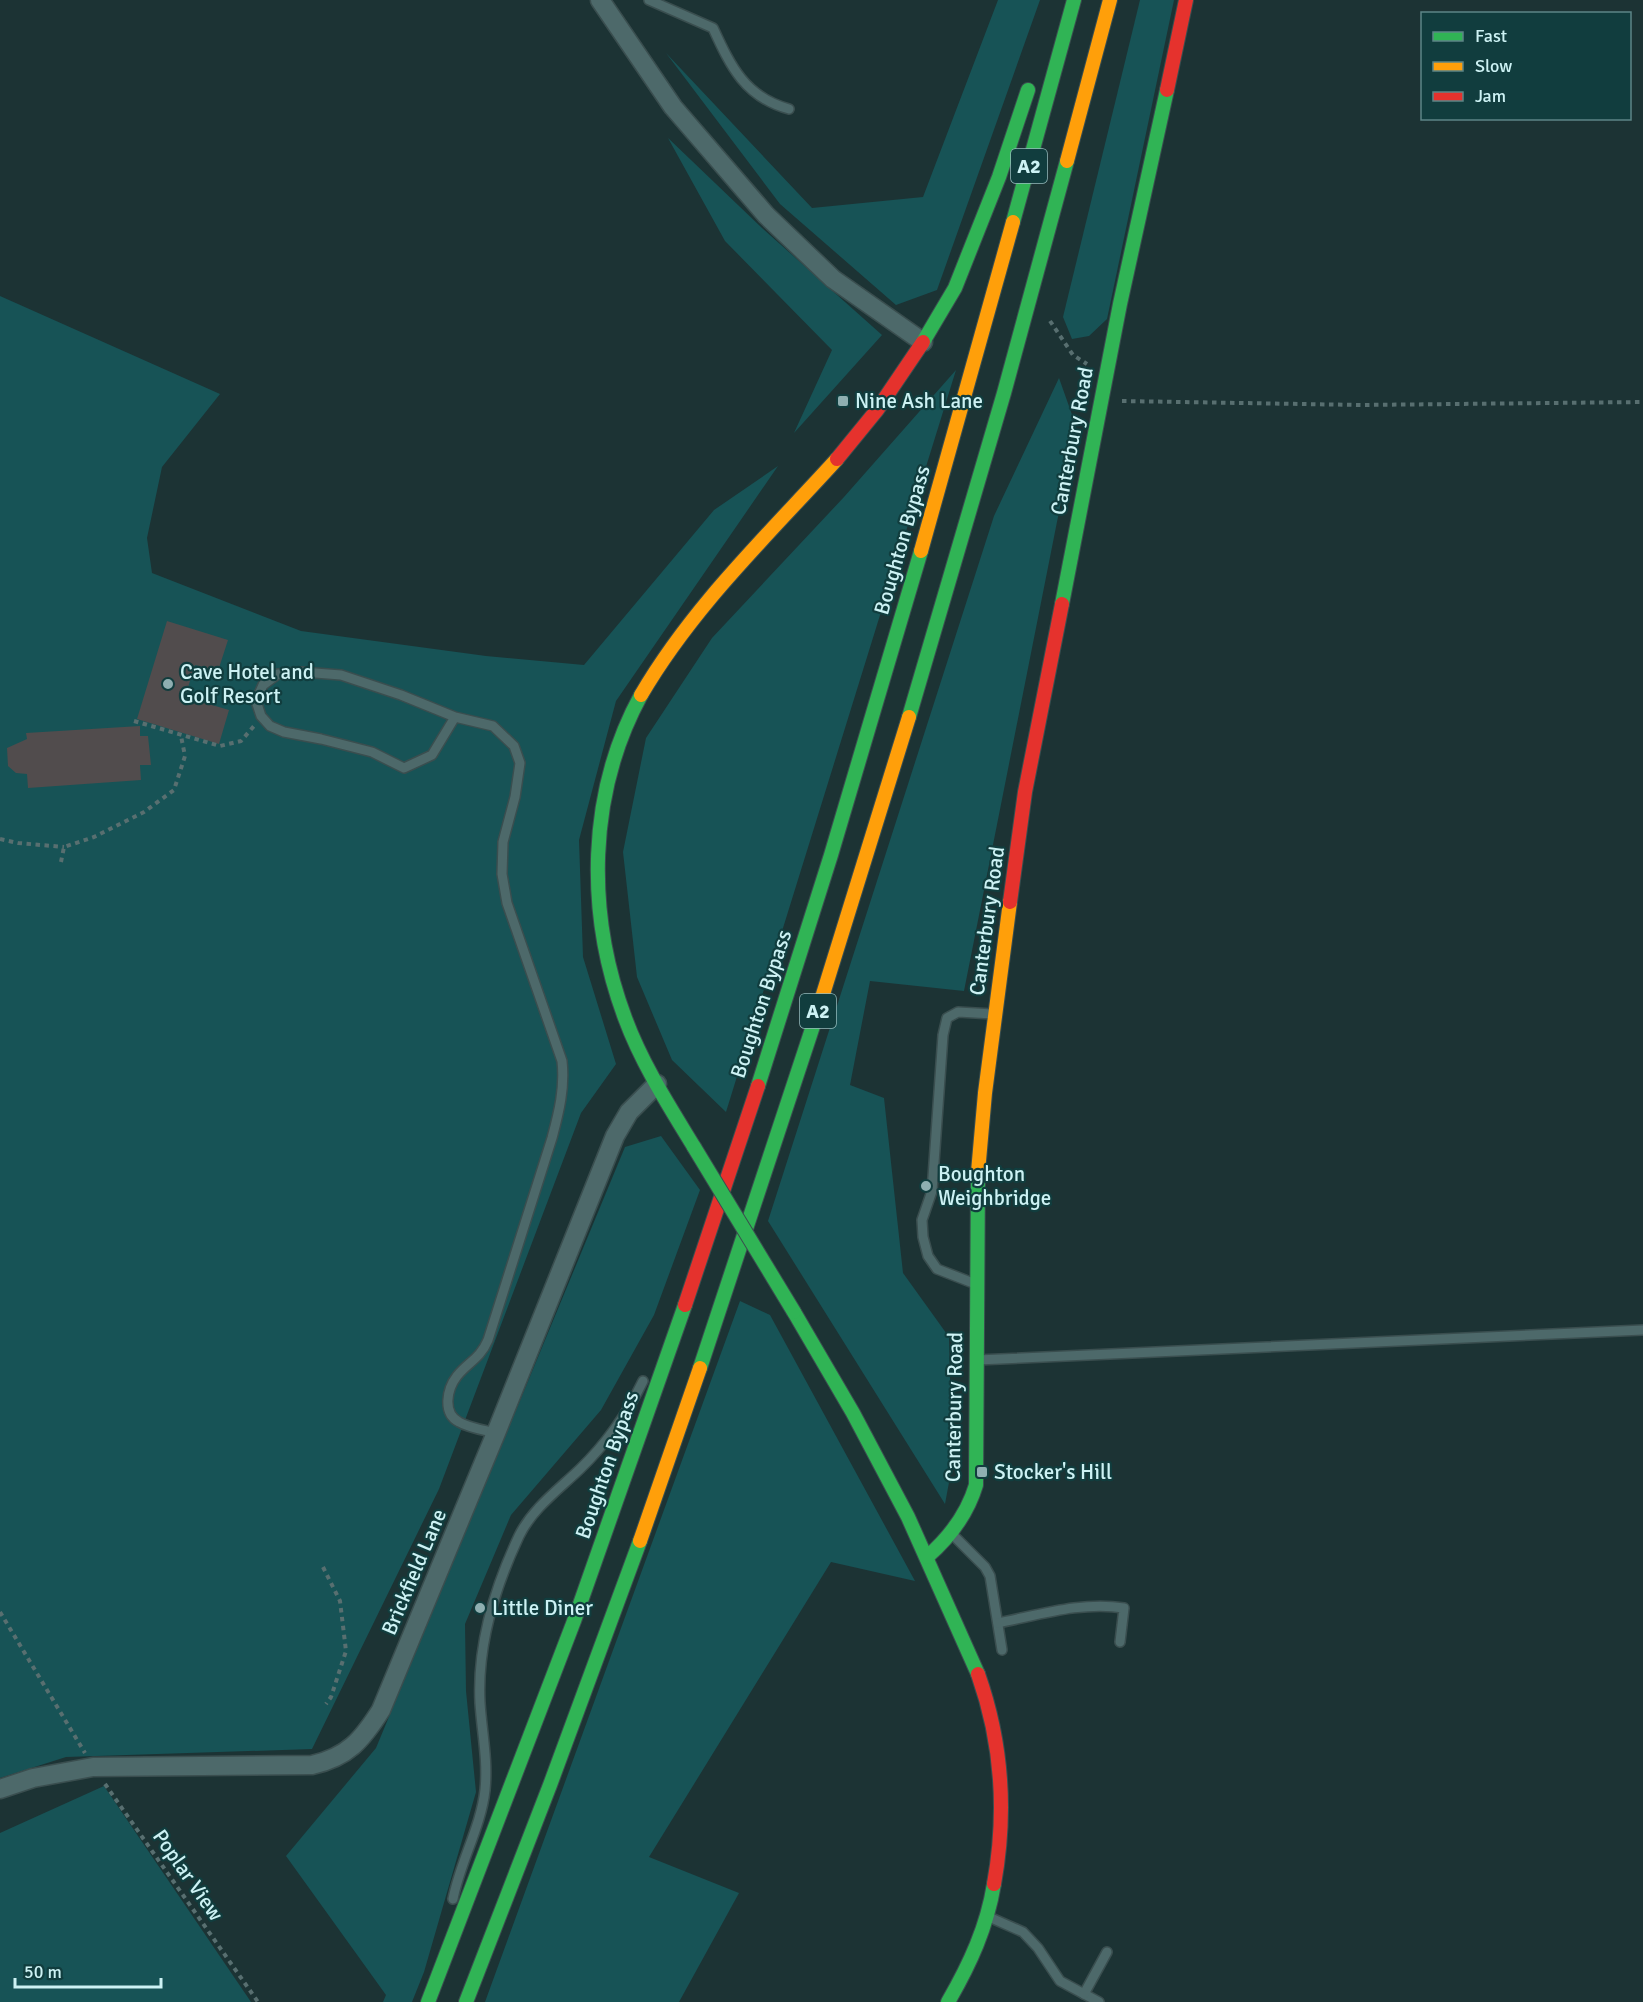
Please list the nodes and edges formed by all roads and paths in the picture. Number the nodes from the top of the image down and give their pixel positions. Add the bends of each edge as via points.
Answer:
1 (600, 0) edge
2 (649, 0) edge
3 (1074, 0) edge
4 (1110, 0) edge
5 (1186, 0) edge
6 (1032, 80) dead end
7 (789, 109) dead end
8 (1046, 316) dead end
9 (923, 342) junction
10 (1106, 374) junction
11 (1643, 402) edge
12 (261, 716) junction
13 (455, 717) junction
14 (134, 721) dead end
15 (181, 736) junction
16 (0, 839) edge
17 (64, 848) junction
18 (61, 862) dead end
19 (995, 1015) junction
20 (657, 1084) junction
21 (698, 1266) junction
22 (976, 1284) junction
23 (1643, 1330) edge
24 (662, 1341) dead end
25 (975, 1360) junction
26 (647, 1374) dead end
27 (496, 1433) junction
28 (952, 1534) junction
29 (927, 1557) junction
30 (323, 1567) dead end
31 (0, 1612) edge
32 (998, 1623) junction
33 (1120, 1642) dead end
34 (1002, 1650) dead end
35 (326, 1704) dead end
36 (93, 1767) junction
37 (0, 1789) edge
38 (450, 1913) dead end
39 (987, 1916) junction
40 (448, 1924) dead end
41 (1107, 1952) dead end
42 (437, 1981) junction
43 (1084, 1994) junction
44 (258, 2002) edge
45 (428, 2002) edge
46 (466, 2002) edge
47 (948, 2002) edge
48 (1099, 2002) edge

1 - 9 street via 673,107 765,215 832,279
2 - 7 lane via 713,28 745,85 771,104
3 - 21 main road, Boughton Bypass / A2 via 981,343 844,809
4 - 46 main road, A2 via 988,446 781,1127 642,1534
5 - 10 main road, Canterbury Road
6 - 9 main road via 955,288
8 - 10 path via 1073,355
9 - 20 main road via 848,447 674,642 629,715 600,816 598,880 606,956 625,1018
10 - 11 path via 1121,401 1361,405
10 - 19 main road, Canterbury Road via 1025,792
12 - 13 lane via 270,726 284,732 372,752 404,768 432,755
12 - 13 lane via 256,701 263,685 278,674 302,672 340,675
12 - 15 path via 242,741 220,746
13 - 27 lane via 493,726 514,746 520,763 503,842 502,874 507,903 563,1069 557,1119 488,1341 481,1354 456,1377 448,1394 453,1418
14 - 15 path
15 - 17 path via 185,756 174,790 144,812
16 - 17 path
17 - 18 path
19 - 22 main road, Canterbury Road via 977,1187
19 - 22 lane via 958,1012 947,1018 932,1191 922,1220 928,1256 937,1269
20 - 27 street, Brickfield Lane via 629,1112 615,1136
20 - 29 main road, bridge via 863,1431
21 - 24 lane
21 - 42 main road, Boughton Bypass / A2 via 569,1634
22 - 25 main road, Canterbury Road
23 - 25 lane
25 - 28 main road, Canterbury Road via 976,1485 969,1507
26 - 38 lane via 609,1437 535,1512 519,1535 496,1597 481,1659 485,1792
27 - 36 street, Brickfield Lane via 381,1710 355,1745 329,1761 312,1765
28 - 29 main road, Canterbury Road
28 - 32 lane via 987,1571
29 - 39 main road via 979,1679 995,1734 1002,1820
30 - 35 path via 340,1601 346,1651
31 - 36 path, Poplar View
32 - 33 lane via 1106,1605 1124,1608
32 - 34 lane
36 - 37 street, Brickfield Lane via 33,1778
36 - 44 path, Poplar View
39 - 43 lane via 1023,1932 1060,1981
39 - 47 main road via 973,1956
40 - 42 lane
41 - 43 lane
42 - 45 main road, Boughton Bypass / A2
43 - 48 lane

